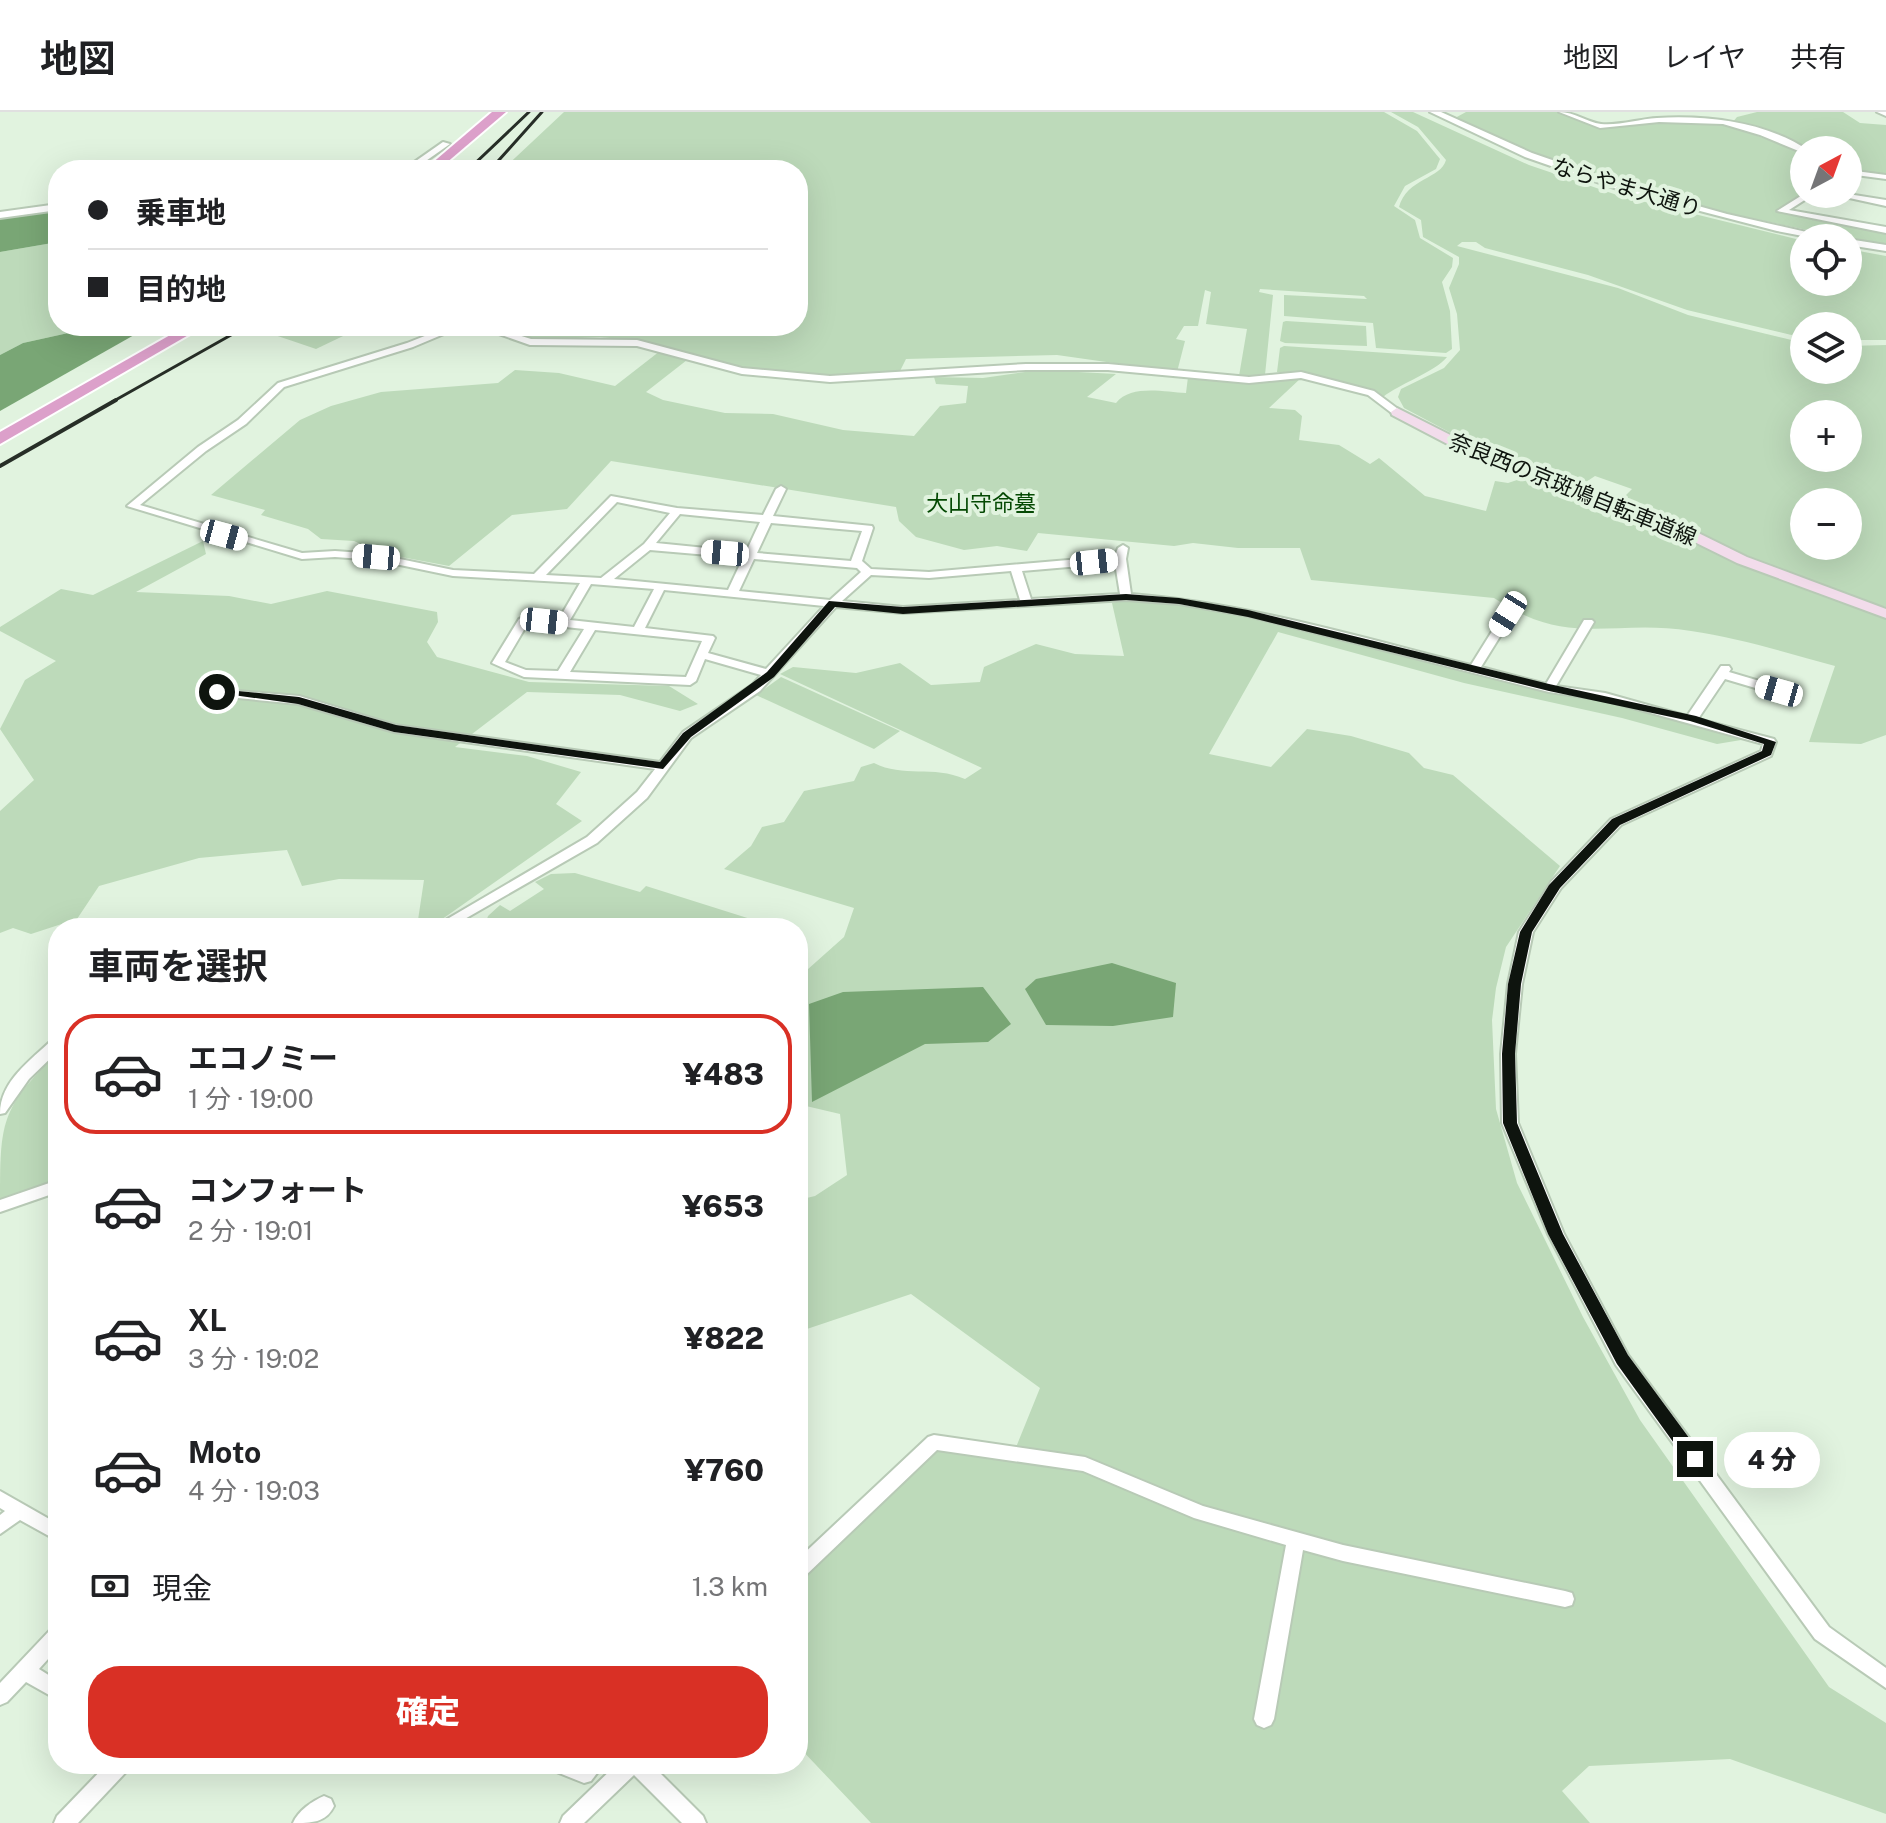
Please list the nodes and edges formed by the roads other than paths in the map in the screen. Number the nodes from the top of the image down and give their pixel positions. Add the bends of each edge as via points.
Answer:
1 (500, 112) edge
2 (516, 112) edge
3 (1422, 112) edge
4 (1434, 112) edge
5 (1563, 112) edge
6 (446, 144) dead end
7 (1790, 144) edge
8 (437, 160) edge
9 (442, 160) edge
10 (444, 160) edge
11 (1862, 173) edge
12 (1886, 177) edge
13 (1862, 199) edge
14 (1886, 203) edge
15 (1790, 206) edge
16 (48, 208) edge
17 (0, 215) edge
18 (1790, 230) edge
19 (1886, 230) edge
20 (1790, 234) edge
21 (1862, 246) edge
22 (1886, 250) edge
23 (159, 336) edge
24 (180, 336) edge
25 (433, 336) edge
26 (512, 336) edge
27 (1397, 412) joint
28 (0, 426) edge
29 (0, 439) edge
30 (781, 489) dead end
31 (677, 511) junction
32 (768, 519) junction
33 (648, 546) junction
34 (751, 555) junction
35 (863, 569) junction
36 (1016, 570) junction
37 (537, 577) junction
38 (587, 580) junction
39 (604, 581) junction
40 (661, 586) junction
41 (732, 593) junction
42 (1126, 597) junction
43 (833, 603) junction
44 (1027, 604) junction
45 (1508, 614) dead end
46 (1886, 614) edge
47 (1588, 622) dead end
48 (563, 623) junction
49 (591, 626) junction
50 (638, 631) junction
51 (703, 655) junction
52 (1474, 669) junction
53 (770, 674) junction
54 (562, 675) junction
55 (1549, 688) junction
56 (1779, 691) dead end
57 (217, 692) dead end
58 (1692, 718) junction
59 (663, 766) junction
60 (456, 918) edge
61 (48, 1053) edge
62 (2, 1100) edge
63 (48, 1189) edge
64 (0, 1206) edge
65 (0, 1499) edge
66 (17, 1512) junction
67 (0, 1526) edge
68 (48, 1528) edge
69 (1296, 1540) junction
70 (808, 1562) edge
71 (1565, 1599) dead end
72 (48, 1645) edge
73 (24, 1670) junction
74 (1886, 1679) edge
75 (48, 1685) edge
76 (0, 1696) edge
77 (1264, 1719) dead end
78 (111, 1774) edge
79 (621, 1774) edge
80 (647, 1774) edge
81 (324, 1806) dead end
82 (64, 1823) edge
83 (303, 1823) edge
84 (570, 1823) edge
85 (696, 1823) edge

1 - 9 highway
2 - 10 highway
3 - 20 street, ならやま大通り via 1591,183
4 - 18 street, ならやま大通り via 1590,178
5 - 7 street via 1600,126 1659,120 1723,122
6 - 8 street
11 - 12 street
13 - 14 street
15 - 19 street via 1781,211
16 - 17 street
21 - 22 street
23 - 28 highway
24 - 29 highway
25 - 37 street via 281,385 242,422 132,506 302,556 376,557 453,573
26 - 27 street via 530,342 637,343 742,371 830,379 1026,367 1108,367 1249,380 1301,375 1371,393
27 - 46 main road, 奈良西の京斑鳩自転車道線 via 1483,457 1665,522 1742,560
30 - 32 street
31 - 32 street
31 - 33 street
31 - 37 street via 615,498
32 - 34 street
32 - 35 street via 868,528 856,562
33 - 34 street
33 - 39 street
34 - 35 street
34 - 41 street
35 - 36 street via 929,575
35 - 43 street
36 - 42 street via 1122,554
36 - 44 street
37 - 38 street
38 - 39 street
38 - 48 street
39 - 40 street
40 - 41 street
40 - 50 street
41 - 43 street
42 - 44 street
42 - 52 street via 1248,613
43 - 44 street via 903,610
43 - 53 street
45 - 52 street
47 - 55 street
48 - 49 street
48 - 54 street via 525,619 498,663 524,673
49 - 50 street
49 - 54 street
50 - 51 street via 709,638
51 - 53 street
51 - 54 street via 690,681
52 - 55 street
53 - 59 street via 687,735
55 - 58 street
56 - 58 street via 1724,672
57 - 59 street via 299,700 394,728
58 - 74 street via 1770,742 1767,753 1616,822 1556,885 1526,932 1515,984 1508,1054 1510,1123 1556,1234 1622,1360 1822,1633
59 - 60 street via 642,795 592,840
61 - 62 street
63 - 64 street
65 - 66 street
66 - 67 street
66 - 68 street
69 - 70 street via 1200,1513 1085,1464 934,1442
69 - 71 street
69 - 77 street
72 - 73 street
73 - 75 street
73 - 76 street
78 - 82 street
79 - 84 street
80 - 85 street
81 - 83 street

